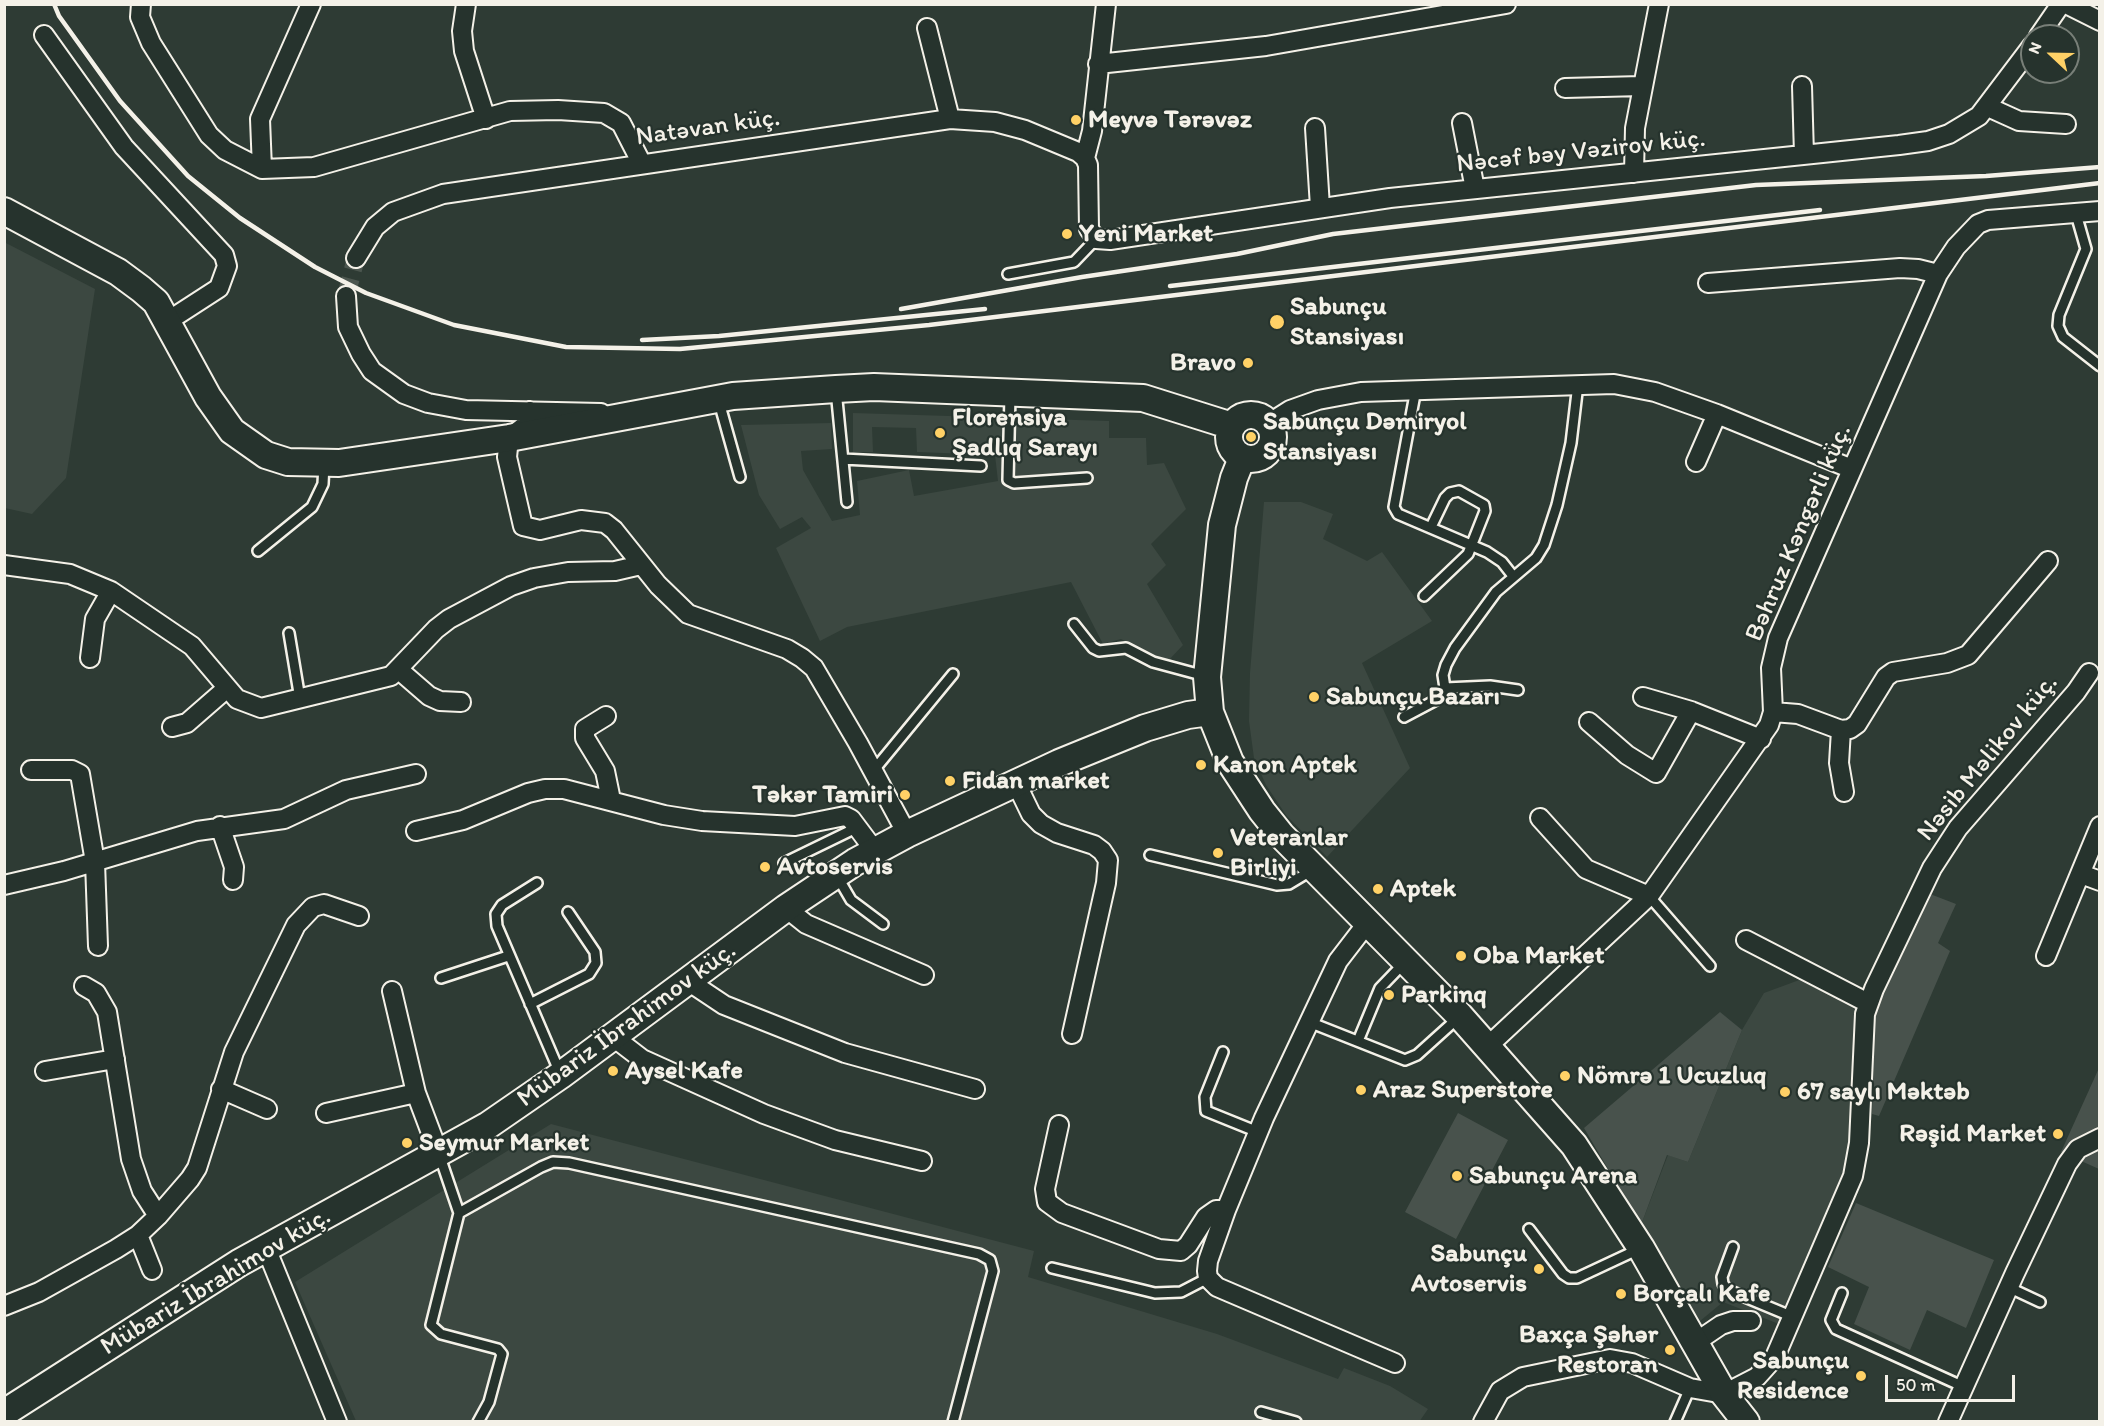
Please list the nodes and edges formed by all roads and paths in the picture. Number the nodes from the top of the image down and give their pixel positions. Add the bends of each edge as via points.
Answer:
1 (141, 4) edge
2 (311, 4) edge
3 (466, 4) edge
4 (1107, 4) edge
5 (1506, 4) edge
6 (1659, 4) edge
7 (2061, 4) edge
8 (2066, 4) edge
9 (2100, 21) edge
10 (2047, 24) edge
11 (927, 28) dead end
12 (44, 35) dead end
13 (1098, 63) junction
14 (2020, 63) edge
15 (1641, 86) junction
16 (1802, 86) dead end
17 (1565, 88) dead end
18 (1988, 107) junction
19 (486, 119) junction
20 (950, 119) junction
21 (1462, 123) dead end
22 (2066, 124) dead end
23 (1316, 128) dead end
24 (1804, 155) junction
25 (1086, 158) junction
26 (642, 164) junction
27 (262, 169) junction
28 (1634, 172) junction
29 (1475, 189) junction
30 (1320, 207) junction
31 (4, 211) edge
32 (2100, 211) edge
33 (2076, 214) junction
34 (1096, 239) junction
35 (356, 258) tunnel mouth
36 (1008, 274) dead end
37 (1938, 274) junction
38 (1708, 284) dead end
39 (346, 296) tunnel mouth
40 (168, 321) junction
41 (2100, 366) edge
42 (1578, 384) junction
43 (836, 389) junction
44 (1416, 389) junction
45 (1010, 392) junction
46 (718, 398) junction
47 (530, 411) junction
48 (636, 414) junction
49 (1717, 414) junction
50 (1268, 424) junction
51 (1232, 426) junction
52 (509, 438) junction
53 (1242, 458) junction
54 (843, 459) junction
55 (1696, 462) dead end
56 (324, 464) junction
57 (981, 466) dead end
58 (1852, 470) junction
59 (740, 477) dead end
60 (1087, 478) dead end
61 (847, 502) dead end
62 (1431, 527) junction
63 (1473, 545) junction
64 (258, 551) dead end
65 (2048, 561) dead end
66 (4, 565) edge
67 (641, 565) junction
68 (1513, 576) junction
69 (111, 591) junction
70 (1424, 596) dead end
71 (1074, 624) dead end
72 (290, 633) dead end
73 (90, 658) dead end
74 (399, 670) junction
75 (2089, 673) dead end
76 (953, 674) dead end
77 (1207, 677) junction
78 (225, 688) junction
79 (1445, 688) junction
80 (1518, 690) dead end
81 (1643, 697) dead end
82 (300, 699) junction
83 (462, 702) dead end
84 (1691, 711) junction
85 (1210, 712) junction
86 (1773, 712) junction
87 (606, 716) dead end
88 (1404, 717) dead end
89 (1588, 722) dead end
90 (172, 727) dead end
91 (1841, 730) junction
92 (1761, 739) junction
93 (32, 770) dead end
94 (874, 770) junction
95 (416, 774) dead end
96 (1016, 783) junction
97 (1844, 792) dead end
98 (611, 800) junction
99 (1540, 818) dead end
100 (220, 826) junction
101 (2100, 826) edge
102 (858, 827) junction
103 (416, 831) dead end
104 (907, 834) junction
105 (874, 851) junction
106 (1150, 855) dead end
107 (94, 862) junction
108 (784, 863) dead end
109 (1314, 869) junction
110 (836, 874) junction
111 (2081, 874) junction
112 (233, 880) dead end
113 (2100, 881) edge
114 (537, 883) dead end
115 (4, 885) edge
116 (1649, 896) junction
117 (786, 908) junction
118 (568, 912) dead end
119 (359, 916) dead end
120 (1368, 922) junction
121 (883, 924) dead end
122 (1746, 940) dead end
123 (98, 946) dead end
124 (508, 956) junction
125 (2046, 956) dead end
126 (1406, 961) junction
127 (1710, 966) dead end
128 (924, 975) dead end
129 (441, 978) dead end
130 (688, 981) junction
131 (84, 986) dead end
132 (392, 991) dead end
133 (1868, 1003) junction
134 (530, 1004) junction
135 (1460, 1016) junction
136 (1310, 1022) junction
137 (1072, 1034) dead end
138 (612, 1036) junction
139 (1358, 1041) junction
140 (1487, 1047) junction
141 (1223, 1052) dead end
142 (114, 1059) junction
143 (45, 1071) dead end
144 (561, 1075) junction
145 (221, 1089) junction
146 (975, 1089) dead end
147 (416, 1093) junction
148 (267, 1109) dead end
149 (326, 1113) dead end
150 (1059, 1125) dead end
151 (1258, 1132) junction
152 (2100, 1138) edge
153 (439, 1154) junction
154 (922, 1161) dead end
155 (1226, 1210) junction
156 (459, 1213) junction
157 (158, 1216) junction
158 (1529, 1229) dead end
159 (138, 1235) junction
160 (1733, 1247) dead end
161 (266, 1248) junction
162 (1641, 1248) junction
163 (1052, 1268) dead end
164 (152, 1270) dead end
165 (1208, 1278) junction
166 (2008, 1287) junction
167 (1842, 1293) dead end
168 (2040, 1302) dead end
169 (4, 1305) edge
170 (1793, 1317) junction
171 (1751, 1321) dead end
172 (1696, 1342) junction
173 (1395, 1363) dead end
174 (1964, 1387) junction
175 (1690, 1389) junction
176 (1724, 1394) junction
177 (1261, 1412) dead end
178 (4, 1413) edge
179 (337, 1422) edge
180 (478, 1422) edge
181 (953, 1422) edge
182 (1296, 1422) edge
183 (1483, 1422) edge
184 (1675, 1422) edge
185 (1746, 1422) edge
186 (1948, 1422) edge

1 - 27 street via 140,17 151,43 209,135 225,150
2 - 27 street via 261,119
3 - 19 street via 464,51
4 - 13 street
5 - 13 street via 1266,46
6 - 15 street
7 - 10 street
8 - 9 street
11 - 20 street
12 - 40 street via 124,147 224,255 227,266 219,288
13 - 25 street
14 - 18 street, Nəcəf bəy Vəzirov küç.
15 - 17 street
15 - 28 street
16 - 24 street
18 - 22 street via 2019,121
18 - 24 street, Nəcəf bəy Vəzirov küç. via 1967,125 1928,141
19 - 26 street via 510,111 604,113 621,123
19 - 27 street via 314,167
20 - 25 street, Natəvan küç. via 995,122 1025,130 1065,145
20 - 26 street, Natəvan küç.
21 - 29 street
23 - 30 street
24 - 28 street, Nəcəf bəy Vəzirov küç.
25 - 34 street via 1089,229
26 - 35 street, Natəvan küç. via 443,194 413,203 393,212 375,227
28 - 29 street, Nəcəf bəy Vəzirov küç.
29 - 30 street, Nəcəf bəy Vəzirov küç.
30 - 34 street, Nəcəf bəy Vəzirov küç.
31 - 40 street via 130,280 156,302
32 - 33 street, Bəhruz Kəngərli küç.
33 - 37 street, Bəhruz Kəngərli küç. via 1978,224 1961,240
33 - 41 lane via 2086,249 2058,326 2062,338
34 - 36 lane via 1074,262
37 - 38 street via 1900,268
37 - 58 street, Bəhruz Kəngərli küç.
39 - 47 street via 345,311 352,339 372,371 387,384 428,403 466,410
40 - 56 street via 208,397 232,431 266,455 288,462
42 - 44 street
42 - 49 street via 1637,387
42 - 68 lane via 1571,443 1554,515 1536,558
43 - 45 street
43 - 46 street
43 - 54 lane
44 - 50 street via 1340,394 1290,410
44 - 62 lane via 1394,507 1398,514
45 - 51 street via 1143,398
45 - 60 lane via 1008,480 1014,483
46 - 48 street
46 - 59 lane
47 - 48 street
47 - 52 street via 526,426
48 - 52 street
49 - 55 street
49 - 58 street
50 - 51 street via 1259,417 1247,416
50 - 53 street via 1272,441 1267,452 1256,459
51 - 53 street via 1230,443
52 - 56 street
52 - 67 street via 508,471 523,526 540,530 581,520 605,523
53 - 77 street via 1222,525
54 - 57 lane
54 - 61 lane
56 - 64 lane via 323,484 312,507
58 - 86 street, Bəhruz Kəngərli küç. via 1778,638 1771,668
62 - 63 lane
62 - 63 lane via 1445,498 1459,490 1484,505
63 - 68 lane via 1502,562
63 - 70 lane via 1458,567
65 - 91 street via 1968,655 1947,663 1893,672 1857,724
66 - 69 street via 70,574
67 - 74 street via 615,571 568,572 511,586 443,624
67 - 94 street via 688,614 787,649 814,668
68 - 79 lane via 1496,592 1455,648 1443,675
69 - 73 street via 95,619
69 - 78 street via 192,646
71 - 77 lane via 1100,651 1126,648 1153,662
72 - 82 lane
74 - 82 street via 374,682
74 - 83 street via 429,696
75 - 133 street, Nəsib Məlikov küç. via 1958,828 1932,868
76 - 94 lane
77 - 85 street
78 - 82 street via 237,699 261,708
78 - 90 street via 187,723
79 - 80 lane via 1490,686
79 - 88 lane via 1438,699
81 - 84 street
84 - 89 street via 1656,773
84 - 92 street
85 - 96 street, Mübariz İbrahimov küç. via 1145,728
85 - 109 street via 1230,762 1246,788 1282,836
86 - 91 street via 1798,714
86 - 92 street, Bəhruz Kəngərli küç.
87 - 98 street via 585,729 585,738 605,771
91 - 97 street via 1839,763
92 - 116 street, Bəhruz Kəngərli küç.
93 - 107 street via 72,770 80,774
94 - 104 street
95 - 100 street via 354,787 284,819
96 - 104 street, Mübariz İbrahimov küç.
96 - 137 street via 1030,814 1041,824 1094,845 1107,860 1106,883
98 - 102 street via 702,821 795,826 845,816
98 - 103 street via 564,789 545,789 462,820
99 - 116 street via 1586,869
100 - 107 street
100 - 112 street via 234,867
101 - 111 street
102 - 105 street
102 - 108 lane
104 - 105 street, Mübariz İbrahimov küç.
105 - 110 street, Mübariz İbrahimov küç.
106 - 109 lane via 1277,885 1289,884
107 - 115 street
107 - 123 street
109 - 120 street
110 - 117 street, Mübariz İbrahimov küç.
110 - 121 lane via 851,900
111 - 113 street
111 - 125 street
114 - 124 lane via 502,905 496,914
116 - 127 lane
116 - 140 street, Bəhruz Kəngərli küç.
117 - 128 street via 806,924
117 - 130 street, Mübariz İbrahimov küç.
118 - 134 lane via 595,952 596,963 589,974
119 - 145 street via 324,904 303,916 234,1052
120 - 126 street
120 - 136 street via 1338,961
122 - 133 street
124 - 129 lane
124 - 134 lane
126 - 135 street
126 - 139 lane via 1380,988
130 - 138 street, Mübariz İbrahimov küç.
130 - 146 street via 724,1005 845,1053
131 - 142 street via 96,993 107,1011
132 - 147 street
133 - 170 street, Nəsib Məlikov küç. via 1859,1143 1853,1176
134 - 144 lane
135 - 139 lane via 1411,1059
135 - 140 street
136 - 139 lane
136 - 151 street
138 - 144 street, Mübariz İbrahimov küç.
138 - 154 street via 642,1059 764,1114 835,1140
140 - 162 street via 1574,1145
141 - 151 lane via 1205,1097 1206,1111
142 - 143 street
142 - 157 street via 136,1176
144 - 153 street, Mübariz İbrahimov küç.
145 - 148 street
145 - 157 street via 197,1168
147 - 149 street
147 - 153 street
150 - 155 street via 1045,1189 1047,1202 1062,1213 1159,1249 1181,1251 1206,1217 1216,1210
151 - 155 street
152 - 166 street via 2078,1149 2067,1164
153 - 156 lane
153 - 161 street, Mübariz İbrahimov küç.
155 - 165 street via 1208,1261
156 - 180 lane via 431,1326 441,1334 498,1349 502,1354 489,1402
156 - 181 lane via 541,1167 553,1162 569,1163 979,1254 990,1260 993,1271
157 - 159 street
158 - 162 lane via 1569,1278 1577,1278
159 - 164 street
159 - 169 street via 39,1292
160 - 170 lane via 1722,1277 1728,1290
161 - 178 street, Mübariz İbrahimov küç.
161 - 179 street
162 - 172 street
163 - 165 lane via 1155,1293 1181,1292
165 - 173 street via 1217,1287
166 - 168 lane
166 - 174 street
167 - 174 lane via 1831,1320 1836,1329
170 - 176 street, Nəsib Məlikov küç. via 1782,1344 1763,1370 1746,1384
171 - 172 street via 1721,1325
172 - 176 street
174 - 186 street
175 - 176 street
175 - 183 street via 1632,1363 1610,1359 1511,1382 1491,1404
175 - 184 lane
176 - 185 street
177 - 182 lane

